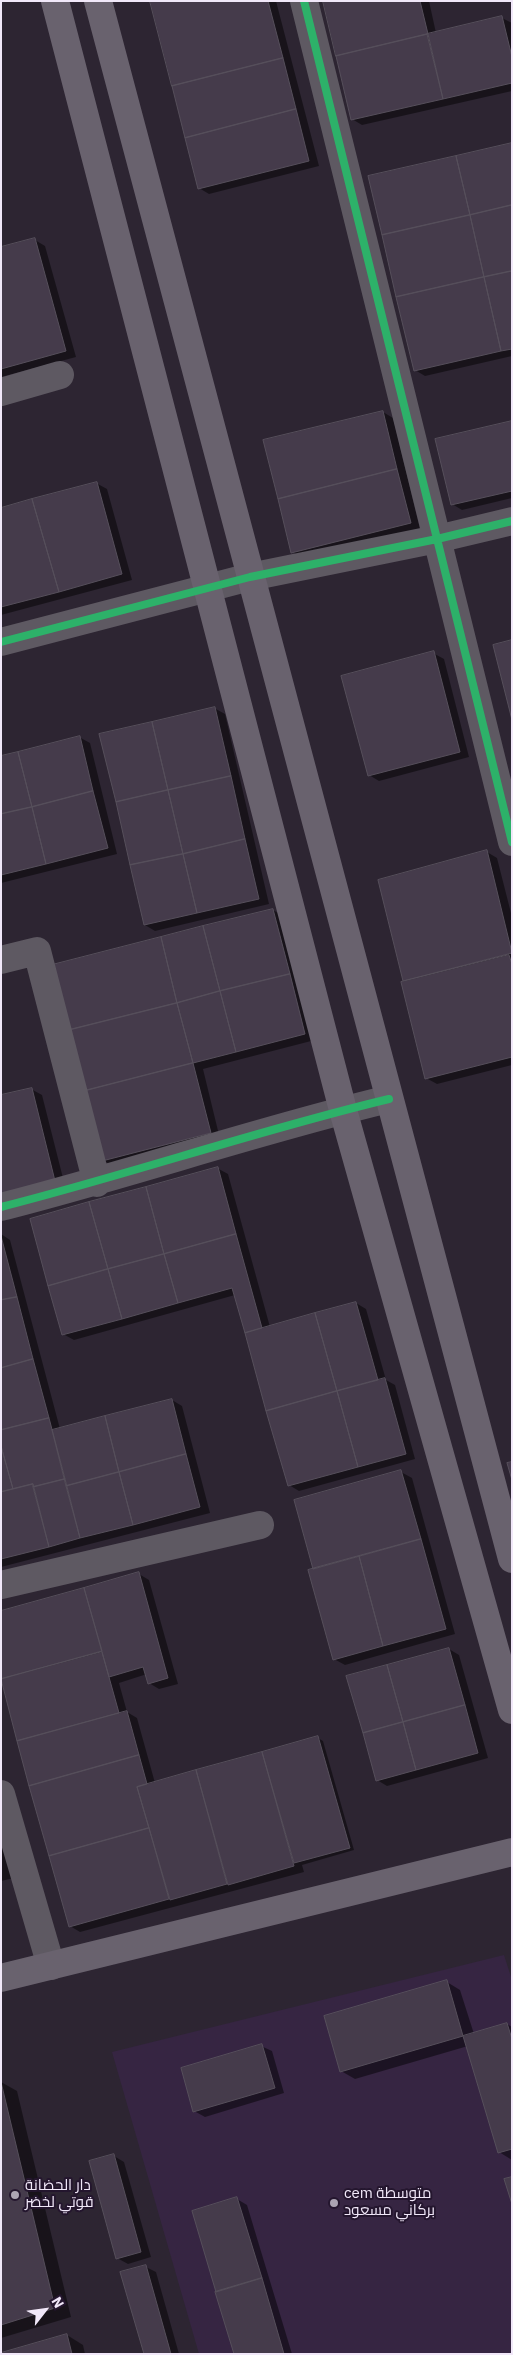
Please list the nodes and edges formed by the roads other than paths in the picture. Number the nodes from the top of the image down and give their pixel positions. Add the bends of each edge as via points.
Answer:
1 (55, 1) edge
2 (98, 1) edge
3 (304, 1) edge
4 (60, 375) dead end
5 (1, 392) edge
6 (512, 520) edge
7 (437, 539) junction
8 (250, 577) junction
9 (207, 588) junction
10 (1, 642) edge
11 (503, 769) edge
12 (512, 842) edge
13 (1, 960) edge
14 (389, 1099) junction
15 (343, 1110) junction
16 (97, 1183) junction
17 (1, 1208) edge
18 (260, 1525) dead end
19 (512, 1559) edge
20 (1, 1585) edge
21 (512, 1710) edge
22 (1, 1794) edge
23 (512, 1852) edge
24 (51, 1966) junction
25 (1, 1978) edge

1 - 9 main road
2 - 8 main road
3 - 7 street
4 - 5 street
6 - 7 street
7 - 8 street
7 - 11 street
8 - 9 street
8 - 14 main road
9 - 10 street
9 - 15 main road
11 - 12 street
13 - 16 street via 38,951
14 - 15 street
14 - 19 main road
15 - 16 street
15 - 21 main road
16 - 17 street
18 - 20 street
22 - 24 street
23 - 24 main road
24 - 25 main road

